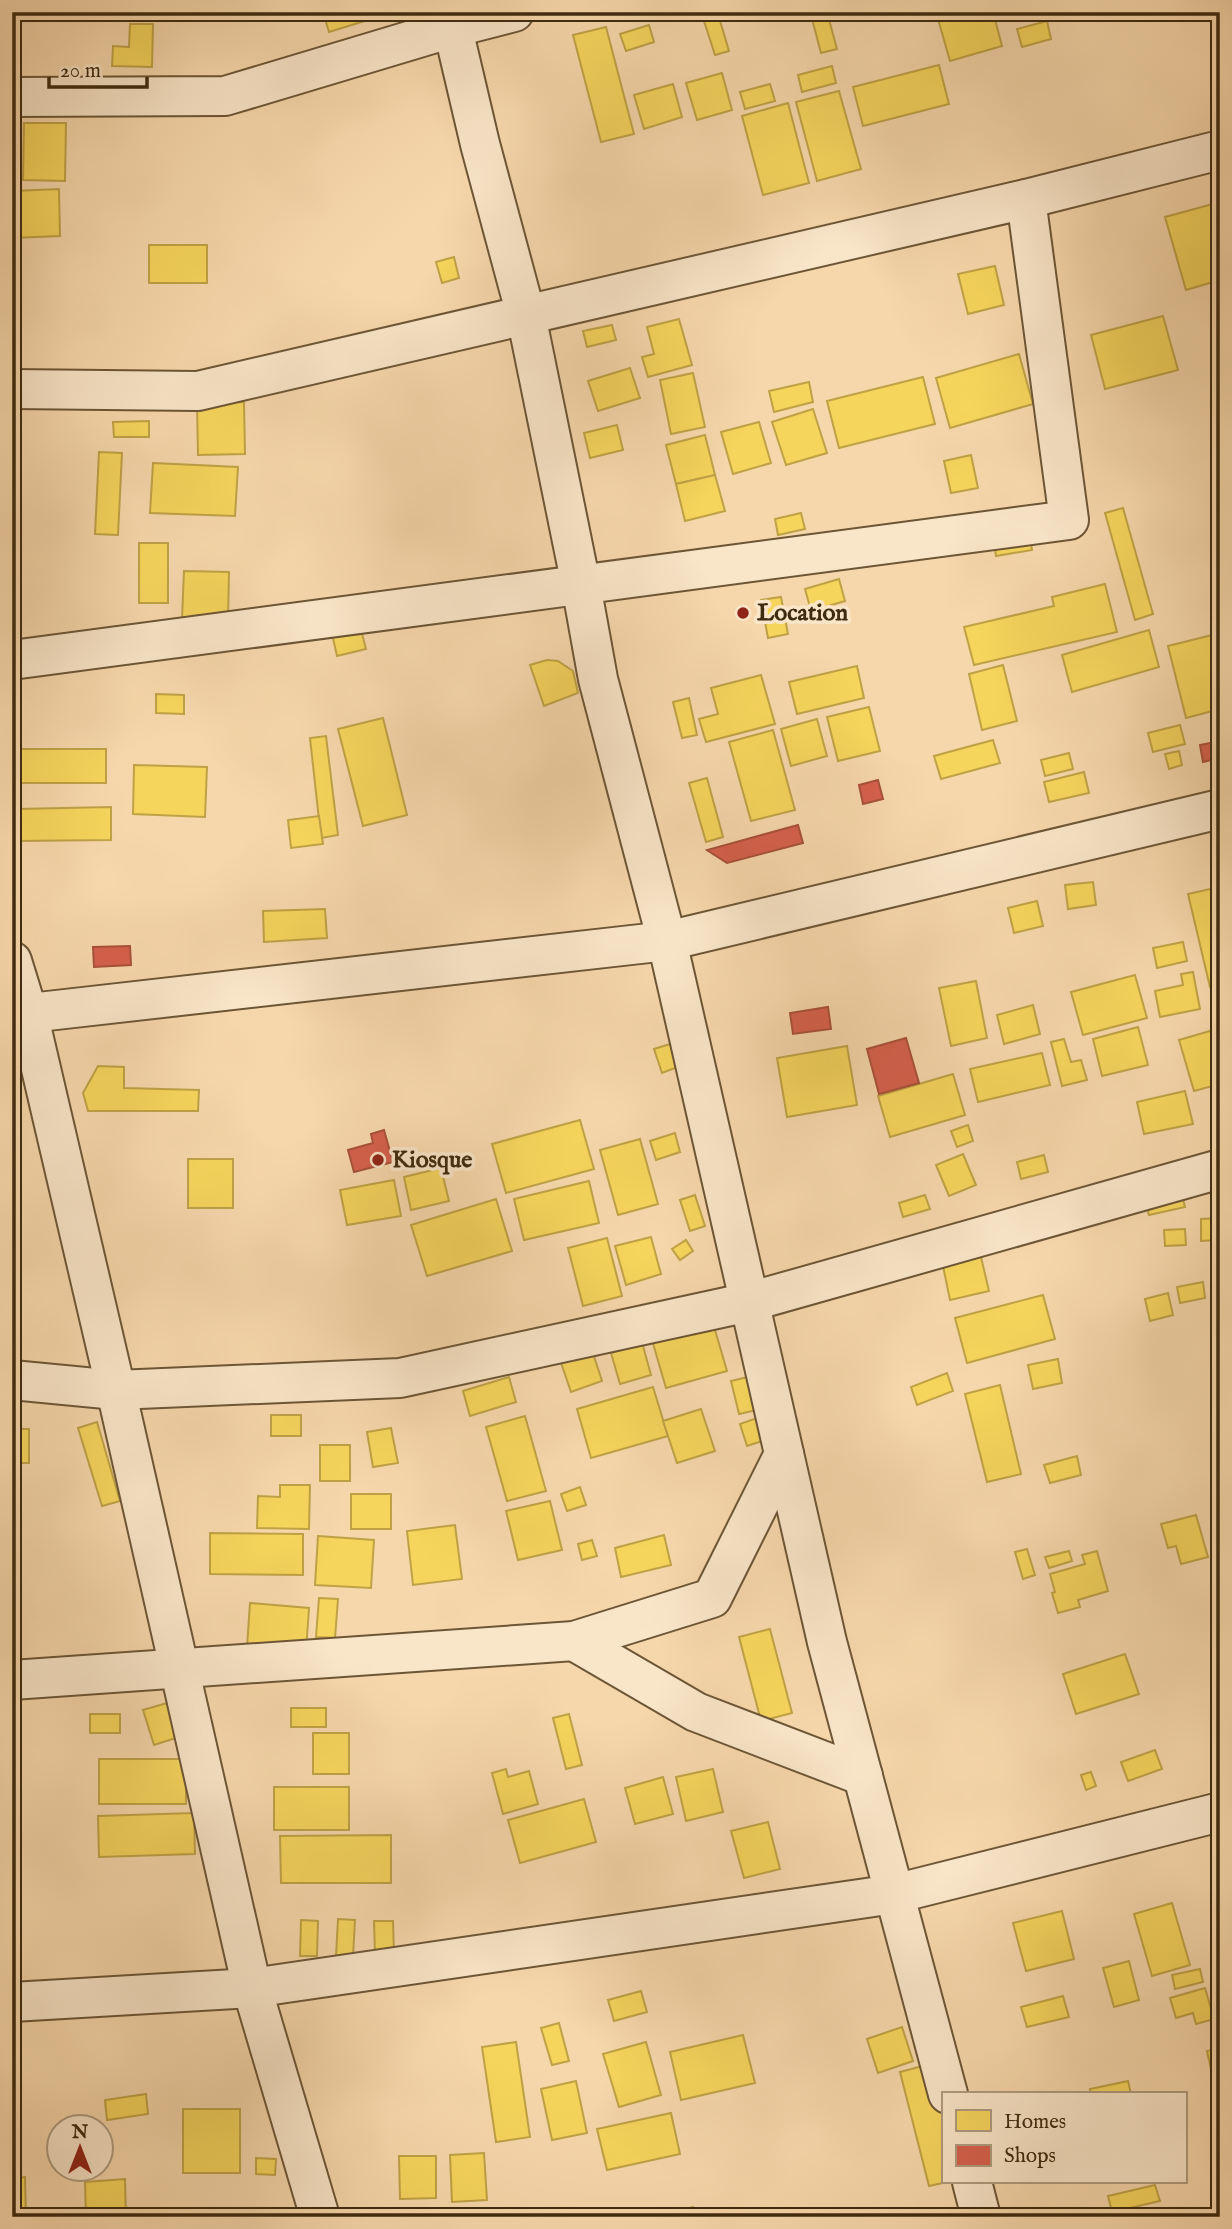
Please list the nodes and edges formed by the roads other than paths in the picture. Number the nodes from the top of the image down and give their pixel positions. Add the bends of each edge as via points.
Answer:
1 (514, 12) edge
2 (451, 20) edge
3 (12, 97) edge
4 (1220, 150) edge
5 (1026, 199) junction
6 (526, 315) junction
7 (12, 388) edge
8 (581, 585) junction
9 (12, 660) edge
10 (1220, 809) edge
11 (667, 941) junction
12 (12, 961) edge
13 (20, 1014) edge
14 (1220, 1169) edge
15 (749, 1302) junction
16 (12, 1380) edge
17 (116, 1390) junction
18 (784, 1454) junction
19 (574, 1641) junction
20 (179, 1670) junction
21 (12, 1679) edge
22 (863, 1776) junction
23 (1220, 1811) edge
24 (894, 1894) junction
25 (252, 1988) junction
26 (12, 2002) edge
27 (947, 2092) edge
28 (320, 2217) edge

1 - 2 street
2 - 3 street via 225,96
2 - 6 street
4 - 5 street
5 - 6 street
5 - 8 street via 1069,520
6 - 7 street via 198,391
6 - 8 street
8 - 9 street
8 - 11 street via 598,680
10 - 11 street
11 - 13 street
11 - 15 street
12 - 13 street
13 - 17 street
14 - 15 street
15 - 17 street via 400,1378
15 - 18 street
16 - 17 street
17 - 20 street
18 - 19 street via 712,1598
18 - 22 street
19 - 20 street
19 - 22 street via 696,1712
20 - 21 street
20 - 25 street
22 - 24 street
23 - 24 street
24 - 25 street
24 - 27 street
25 - 26 street
25 - 28 street

